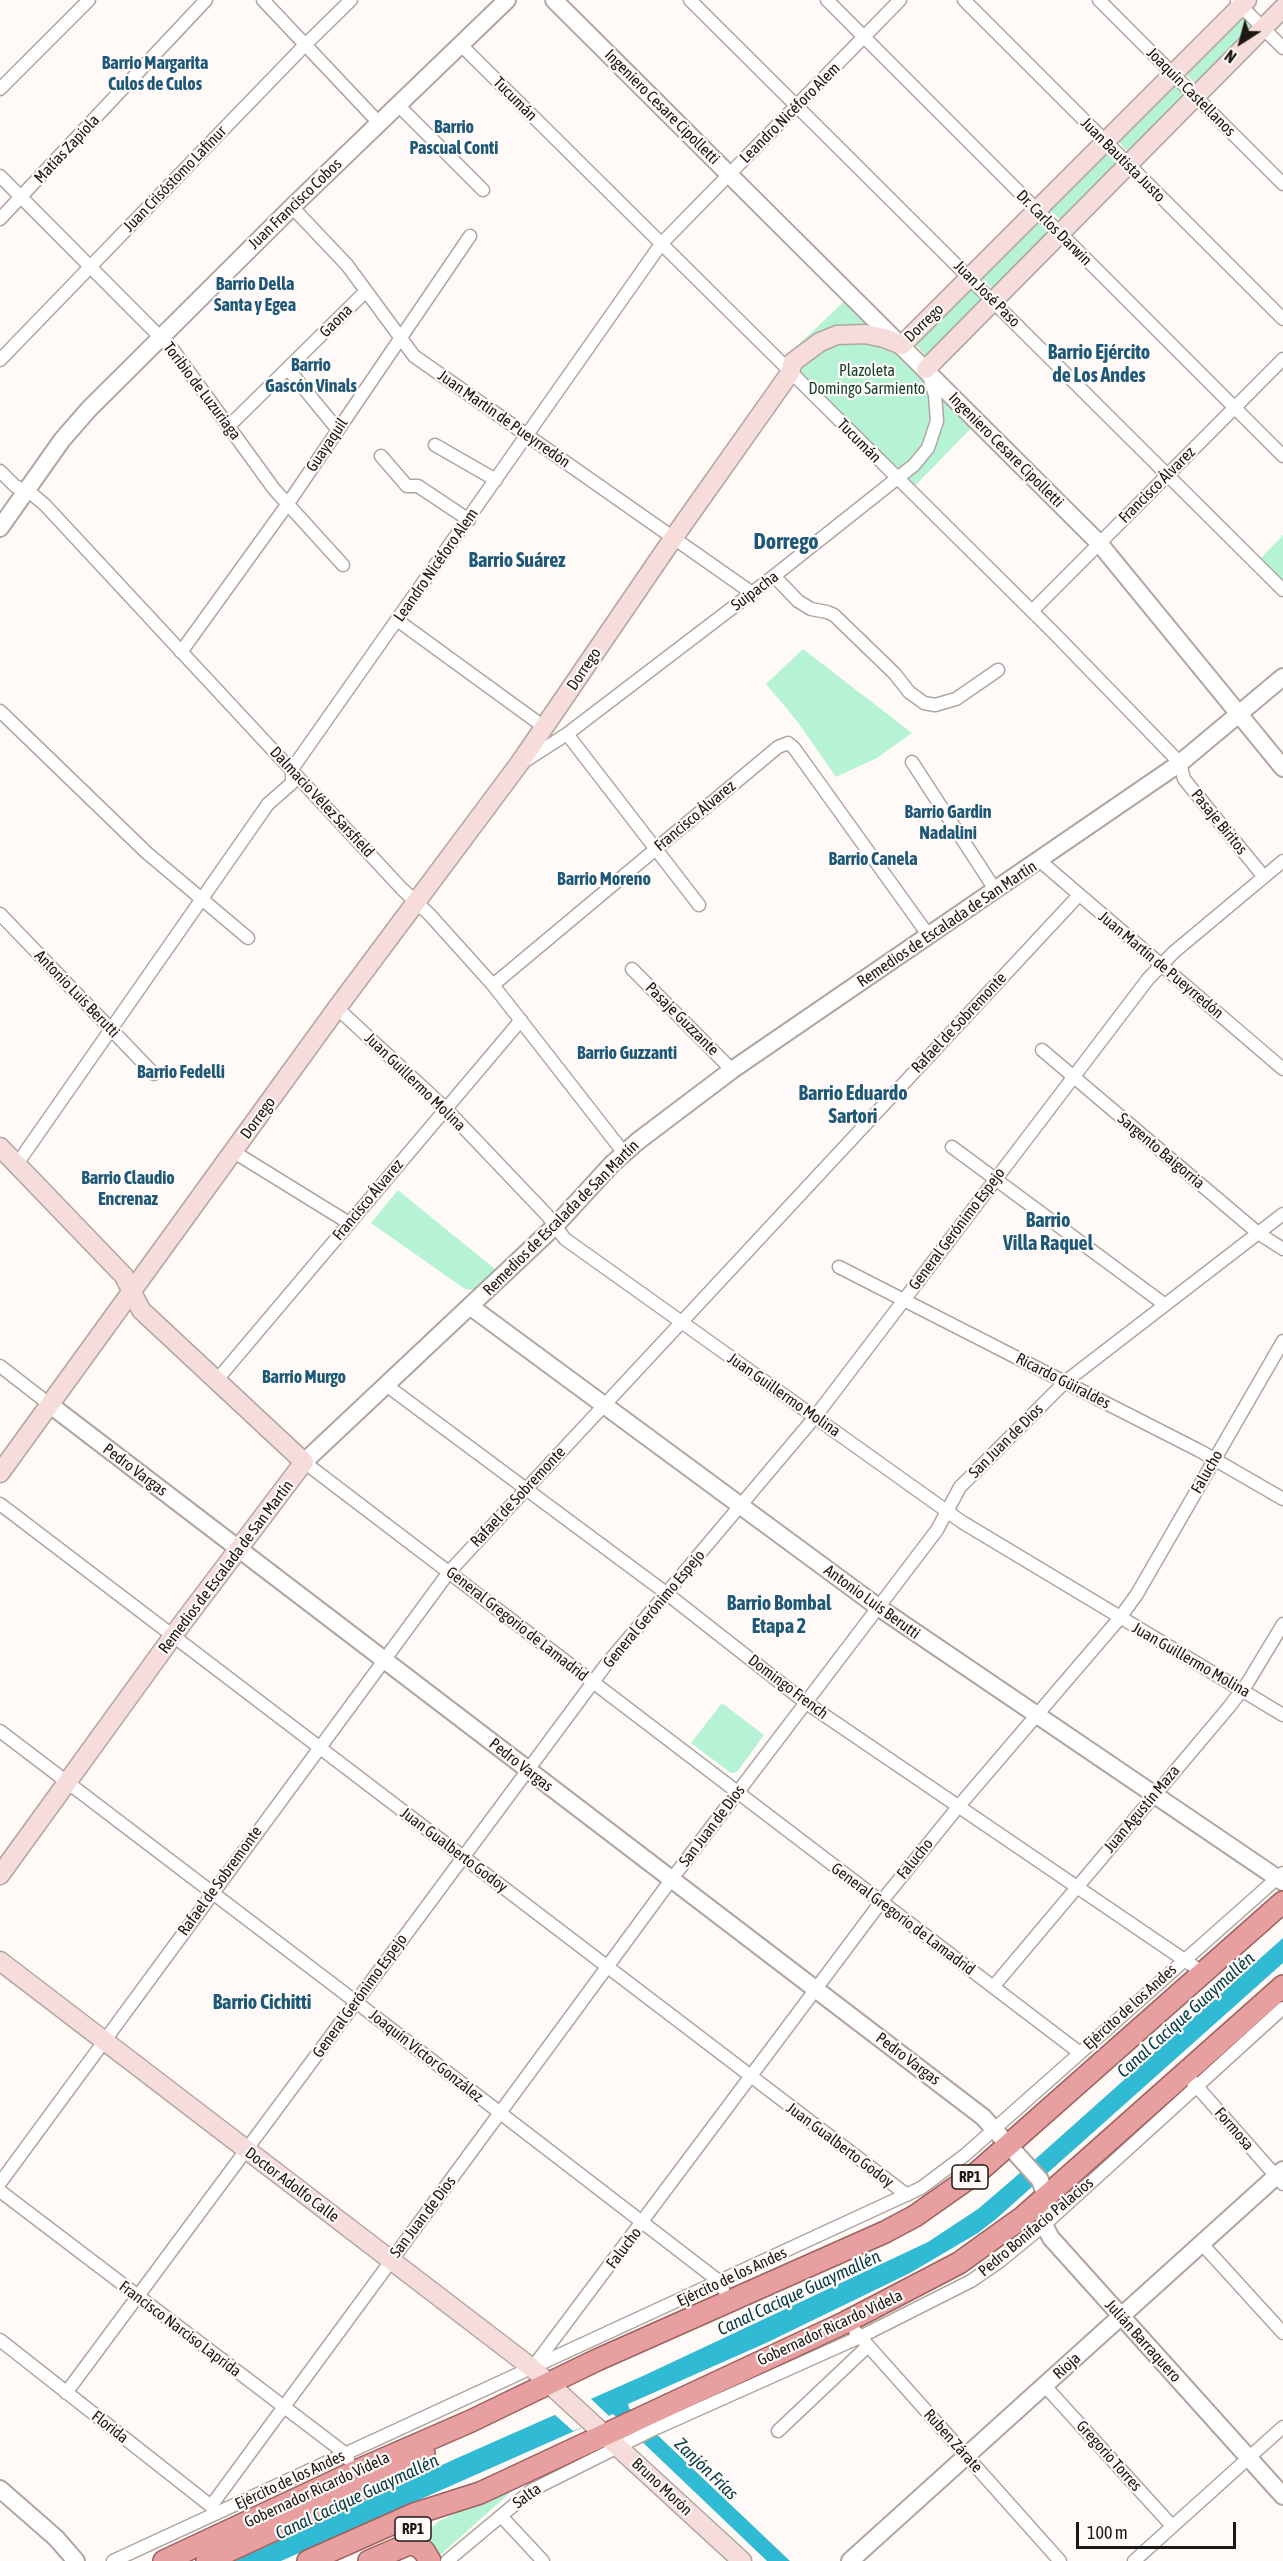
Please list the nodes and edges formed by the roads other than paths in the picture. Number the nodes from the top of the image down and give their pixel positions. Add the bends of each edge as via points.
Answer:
1 (89, 0) edge
2 (206, 0) edge
3 (262, 0) edge
4 (351, 0) edge
5 (507, 0) edge
6 (554, 0) edge
7 (690, 0) edge
8 (827, 0) edge
9 (900, 0) edge
10 (964, 0) edge
11 (1099, 0) edge
12 (1241, 2) edge
13 (1283, 8) edge
14 (1263, 28) junction
15 (864, 38) junction
16 (305, 45) junction
17 (461, 45) junction
18 (1283, 48) edge
19 (1173, 73) junction
20 (0, 89) edge
21 (1196, 96) junction
22 (398, 105) junction
23 (797, 106) junction
24 (379, 123) junction
25 (1105, 141) junction
26 (1128, 164) junction
27 (729, 174) junction
28 (0, 176) edge
29 (1283, 184) edge
30 (483, 190) dead end
31 (22, 197) junction
32 (292, 207) junction
33 (1036, 210) junction
34 (0, 219) edge
35 (1059, 233) junction
36 (470, 236) dead end
37 (661, 244) junction
38 (90, 266) junction
39 (970, 277) junction
40 (366, 291) junction
41 (993, 300) junction
42 (1283, 320) edge
43 (161, 337) junction
44 (400, 338) junction
45 (902, 345) junction
46 (1283, 359) edge
47 (0, 360) edge
48 (288, 369) junction
49 (926, 369) junction
50 (790, 373) junction
51 (1235, 407) junction
52 (229, 426) junction
53 (338, 430) junction
54 (527, 435) junction
55 (435, 445) dead end
56 (381, 456) dead end
57 (1283, 456) edge
58 (0, 471) edge
59 (1167, 476) junction
60 (496, 480) junction
61 (898, 480) junction
62 (26, 491) junction
63 (287, 505) junction
64 (469, 520) junction
65 (0, 528) edge
66 (674, 537) junction
67 (1099, 543) junction
68 (343, 565) dead end
69 (774, 576) junction
70 (1283, 590) edge
71 (752, 593) junction
72 (1032, 611) junction
73 (397, 620) junction
74 (181, 652) junction
75 (998, 670) dead end
76 (1283, 677) edge
77 (0, 711) edge
78 (1238, 715) junction
79 (544, 727) junction
80 (567, 734) junction
81 (912, 762) dead end
82 (1180, 763) junction
83 (519, 764) junction
84 (1283, 768) edge
85 (292, 770) junction
86 (656, 848) junction
87 (1040, 861) junction
88 (1283, 861) edge
89 (1264, 877) junction
90 (996, 891) junction
91 (1079, 895) junction
92 (201, 900) junction
93 (416, 902) junction
94 (699, 905) dead end
95 (0, 914) edge
96 (929, 936) junction
97 (248, 938) dead end
98 (1160, 964) junction
99 (632, 969) dead end
100 (493, 985) junction
101 (337, 1008) junction
102 (521, 1020) junction
103 (111, 1029) junction
104 (1042, 1050) dead end
105 (1283, 1069) edge
106 (732, 1070) junction
107 (154, 1074) dead end
108 (1073, 1076) junction
109 (445, 1108) junction
110 (0, 1147) edge
111 (951, 1147) dead end
112 (234, 1152) junction
113 (624, 1153) junction
114 (17, 1164) junction
115 (995, 1179) junction
116 (1283, 1214) edge
117 (349, 1223) junction
118 (555, 1226) junction
119 (1258, 1233) junction
120 (1283, 1249) edge
121 (839, 1267) dead end
122 (131, 1290) junction
123 (904, 1299) junction
124 (1164, 1304) junction
125 (471, 1307) junction
126 (680, 1322) junction
127 (1283, 1341) edge
128 (0, 1366) edge
129 (216, 1381) junction
130 (1065, 1382) junction
131 (386, 1385) junction
132 (49, 1404) junction
133 (602, 1406) junction
134 (815, 1417) junction
135 (1214, 1459) junction
136 (304, 1462) junction
137 (0, 1473) edge
138 (525, 1488) junction
139 (1283, 1499) edge
140 (0, 1504) edge
141 (741, 1506) junction
142 (947, 1512) junction
143 (238, 1549) junction
144 (449, 1572) junction
145 (666, 1593) junction
146 (878, 1607) junction
147 (1119, 1618) junction
148 (1283, 1624) edge
149 (174, 1636) junction
150 (383, 1659) junction
151 (593, 1682) junction
152 (1242, 1690) junction
153 (805, 1702) junction
154 (1283, 1715) edge
155 (1035, 1716) junction
156 (0, 1731) edge
157 (319, 1747) junction
158 (528, 1770) junction
159 (68, 1782) junction
160 (737, 1792) junction
161 (1153, 1796) junction
162 (958, 1807) junction
163 (462, 1857) junction
164 (0, 1875) edge
165 (1281, 1878) edge
166 (671, 1880) junction
167 (1076, 1887) junction
168 (212, 1892) junction
169 (881, 1902) junction
170 (1283, 1902) edge
171 (1184, 1960) junction
172 (0, 1961) edge
173 (607, 1968) junction
174 (1202, 1972) junction
175 (1283, 1986) edge
176 (993, 1987) junction
177 (815, 1989) junction
178 (356, 2002) junction
179 (1283, 2008) edge
180 (104, 2041) junction
181 (1080, 2053) junction
182 (751, 2076) junction
183 (1191, 2080) junction
184 (500, 2113) junction
185 (995, 2128) junction
186 (1009, 2145) junction
187 (247, 2151) junction
188 (1281, 2177) edge
189 (1037, 2179) junction
190 (0, 2183) edge
191 (0, 2191) edge
192 (907, 2196) junction
193 (643, 2223) junction
194 (1044, 2225) junction
195 (1202, 2244) junction
196 (391, 2260) junction
197 (724, 2291) junction
198 (139, 2298) junction
199 (1122, 2317) junction
200 (1283, 2333) edge
201 (858, 2335) junction
202 (0, 2340) edge
203 (532, 2368) junction
204 (550, 2383) junction
205 (1045, 2386) junction
206 (66, 2394) junction
207 (284, 2407) junction
208 (471, 2421) junction
209 (594, 2424) junction
210 (1283, 2427) edge
211 (778, 2431) dead end
212 (966, 2456) junction
213 (1249, 2458) junction
214 (350, 2463) junction
215 (0, 2489) edge
216 (480, 2493) junction
217 (1283, 2496) edge
218 (216, 2509) junction
219 (501, 2516) junction
220 (1173, 2526) junction
221 (76, 2561) edge
222 (113, 2561) edge
223 (164, 2561) edge
224 (207, 2561) edge
225 (308, 2561) edge
226 (344, 2561) edge
227 (369, 2561) edge
228 (430, 2561) edge
229 (447, 2561) edge
230 (543, 2561) edge
231 (742, 2561) edge
232 (850, 2561) edge
233 (1060, 2561) edge
234 (1134, 2561) edge

1 - 20 street
2 - 31 street, Matías Zapiola
3 - 16 street
4 - 16 street, Juan Crisóstomo Lafinur
5 - 17 street, Juan Francisco Cobos
6 - 27 street, Ingeniero Cesare Cipolletti
7 - 23 street, Juan José Paso
8 - 15 street, Dr. Carlos Darwin
9 - 15 street, Leandro Nicéforo Alem
10 - 25 street, Juan Bautista Justo
11 - 19 street, Joaquín Castellanos
12 - 14 street
12 - 19 main road, Dorrego
13 - 14 main road, Dorrego
14 - 18 street
14 - 21 main road, Dorrego
15 - 23 street, Leandro Nicéforo Alem
15 - 33 street, Dr. Carlos Darwin
16 - 24 street
16 - 38 street, Juan Crisóstomo Lafinur
17 - 22 street, Juan Francisco Cobos
17 - 37 street, Tucumán
19 - 21 street, Joaquín Castellanos
19 - 25 main road, Dorrego
21 - 26 main road, Dorrego
21 - 29 street, Joaquín Castellanos
22 - 24 street, Juan Francisco Cobos
22 - 30 street
23 - 27 street, Leandro Nicéforo Alem
23 - 39 street, Juan José Paso
24 - 32 street, Juan Francisco Cobos
25 - 26 street, Juan Bautista Justo
25 - 33 main road, Dorrego
26 - 35 main road, Dorrego
26 - 42 street, Juan Bautista Justo
27 - 37 street, Leandro Nicéforo Alem
27 - 45 street, Ingeniero Cesare Cipolletti
28 - 31 street, Toribio de Luzuriaga
31 - 34 street, Matías Zapiola
31 - 38 street, Toribio de Luzuriaga
32 - 40 street, Juan Martín de Pueyrredón
32 - 43 street, Juan Francisco Cobos
33 - 35 street, Dr. Carlos Darwin
33 - 39 main road, Dorrego
35 - 41 main road, Dorrego
35 - 51 street, Dr. Carlos Darwin
36 - 44 street, Guayaquil
37 - 50 street, Tucumán
37 - 54 street, Leandro Nicéforo Alem
38 - 43 street, Toribio de Luzuriaga
38 - 47 street, Juan Crisóstomo Lafinur
39 - 41 street, Juan José Paso
39 - 45 main road, Dorrego
40 - 44 street, Juan Martín de Pueyrredón
40 - 48 street, Gaona
41 - 49 main road, Dorrego
41 - 59 street, Juan José Paso
43 - 52 street, Toribio de Luzuriaga
43 - 62 street, Juan Francisco Cobos via 75,424
44 - 53 street, Guayaquil
44 - 54 street, Juan Martín de Pueyrredón via 421,361
45 - 49 street, Ingeniero Cesare Cipolletti
45 - 50 main road, Dorrego via 865,334 837,335 803,353 793,362
46 - 51 street, Francisco Álvarez
48 - 52 street, Gaona
48 - 53 street
49 - 61 street, Suipacha via 937,409 935,433 928,448
49 - 67 street, Ingeniero Cesare Cipolletti
50 - 61 street, Tucumán
50 - 66 main road, Dorrego
51 - 57 street, Dr. Carlos Darwin
51 - 59 street, Francisco Álvarez
52 - 63 street, Toribio de Luzuriaga
53 - 63 street, Guayaquil
54 - 60 street, Leandro Nicéforo Alem
54 - 66 street, Juan Martín de Pueyrredón
55 - 60 street
56 - 64 street via 407,486 418,486
58 - 62 street, Dalmacio Vélez Sarsfield
59 - 67 street, Francisco Álvarez
59 - 70 street, Juan José Paso
60 - 64 street, Leandro Nicéforo Alem
61 - 69 street, Suipacha
61 - 72 street, Tucumán
62 - 65 street, Juan Francisco Cobos
62 - 74 street, Dalmacio Vélez Sarsfield via 45,505
63 - 68 street, Toribio de Luzuriaga
63 - 74 street, Guayaquil
64 - 73 street, Leandro Nicéforo Alem
66 - 71 street, Juan Martín de Pueyrredón
66 - 79 main road, Dorrego
67 - 72 street, Francisco Álvarez
67 - 78 street, Ingeniero Cesare Cipolletti
69 - 71 street, Suipacha
69 - 75 street via 798,602 834,615 924,703 935,705 956,699
71 - 80 street, Suipacha
72 - 82 street, Tucumán
73 - 79 street
73 - 85 street, Leandro Nicéforo Alem
74 - 85 street, Dalmacio Vélez Sarsfield
76 - 78 street, Remedios de Escalada de San Martín
77 - 92 street via 99,810
78 - 82 street, Remedios de Escalada de San Martín
78 - 84 street, Ingeniero Cesare Cipolletti
79 - 83 main road, Dorrego
80 - 83 street, Dorrego
80 - 86 street
81 - 90 street
82 - 87 street, Remedios de Escalada de San Martín
82 - 89 street, Pasaje Biritos via 1184,779
83 - 93 main road, Dorrego
85 - 92 street, Leandro Nicéforo Alem via 292,783 268,804
85 - 93 street, Dalmacio Vélez Sarsfield
86 - 94 street
86 - 96 street, Francisco Álvarez via 777,747 788,743
86 - 100 street, Francisco Álvarez
87 - 90 street, Remedios de Escalada de San Martín
87 - 91 street, Juan Martín de Pueyrredón
88 - 89 street, General Gerónimo Espejo
89 - 98 street, General Gerónimo Espejo
90 - 96 street, Remedios de Escalada de San Martín
91 - 98 street, Juan Martín de Pueyrredón
91 - 126 street, Rafael de Sobremonte
92 - 97 street
92 - 103 street, Leandro Nicéforo Alem
93 - 100 street, Dalmacio Vélez Sarsfield
93 - 101 main road, Dorrego
95 - 103 street, Antonio Luis Berutti
96 - 106 street, Remedios de Escalada de San Martín
98 - 105 street, Juan Martín de Pueyrredón
98 - 108 street, General Gerónimo Espejo
99 - 106 street, Pasaje Guzzante
100 - 102 street, Dalmacio Vélez Sarsfield
101 - 109 street, Juan Guillermo Molina
101 - 112 main road, Dorrego
102 - 109 street, Francisco Álvarez
102 - 113 street, Dalmacio Vélez Sarsfield
103 - 107 street, Antonio Luis Berutti
103 - 114 street, Leandro Nicéforo Alem
104 - 108 street, Sargento Baigorria
106 - 113 street, Remedios de Escalada de San Martín
108 - 115 street, General Gerónimo Espejo
108 - 119 street, Sargento Baigorria
109 - 117 street, Francisco Álvarez
109 - 118 street, Juan Guillermo Molina
110 - 114 main road, General Gregorio de Lamadrid
111 - 115 street
112 - 117 street
112 - 122 main road, Dorrego
113 - 118 street, Remedios de Escalada de San Martín
114 - 122 main road, General Gregorio de Lamadrid via 124,1276
115 - 123 street, General Gerónimo Espejo
115 - 124 street
116 - 119 street, San Juan de Dios
117 - 129 street, Francisco Álvarez
118 - 125 street, Remedios de Escalada de San Martín
118 - 126 street, Juan Guillermo Molina via 565,1239
119 - 120 street, Sargento Baigorria
119 - 124 street, San Juan de Dios
121 - 123 street, Ricardo Güiraldes
122 - 129 main road, General Gregorio de Lamadrid via 141,1310
122 - 132 main road, Dorrego
123 - 130 street, Ricardo Güiraldes
123 - 134 street, General Gerónimo Espejo
124 - 130 street, San Juan de Dios
125 - 131 street, Remedios de Escalada de San Martín
125 - 133 street, Antonio Luis Berutti
126 - 133 street, Rafael de Sobremonte
126 - 134 street, Juan Guillermo Molina
127 - 135 street, Falucho
128 - 132 street, Pedro Vargas
129 - 136 main road, General Gregorio de Lamadrid
130 - 135 street, Ricardo Güiraldes
130 - 142 street, San Juan de Dios via 960,1487
131 - 136 street, Remedios de Escalada de San Martín
131 - 138 street, Domingo French
132 - 137 main road, Dorrego
132 - 143 street, Pedro Vargas
133 - 138 street, Rafael de Sobremonte
133 - 141 street, Antonio Luis Berutti
134 - 141 street, General Gerónimo Espejo
134 - 142 street, Juan Guillermo Molina
135 - 139 street, Ricardo Güiraldes
135 - 147 street, Falucho
136 - 143 main road, Remedios de Escalada de San Martín
136 - 144 street, General Gregorio de Lamadrid
138 - 144 street, Rafael de Sobremonte
138 - 145 street, Domingo French
140 - 149 street, Juan Gualberto Godoy
141 - 145 street, General Gerónimo Espejo
141 - 146 street, Antonio Luis Berutti
142 - 146 street, San Juan de Dios
142 - 147 street, Juan Guillermo Molina
143 - 149 main road, Remedios de Escalada de San Martín
143 - 150 street, Pedro Vargas
144 - 150 street, Rafael de Sobremonte
144 - 151 street, General Gregorio de Lamadrid
145 - 151 street, General Gerónimo Espejo
145 - 153 street, Domingo French
146 - 153 street, San Juan de Dios
146 - 155 street, Antonio Luis Berutti
147 - 152 street, Juan Guillermo Molina
147 - 155 street, Falucho
148 - 152 street, Juan Agustín Maza
149 - 157 street, Juan Gualberto Godoy
149 - 159 main road, Remedios de Escalada de San Martín
150 - 157 street, Rafael de Sobremonte
150 - 158 street, Pedro Vargas
151 - 158 street, General Gerónimo Espejo
151 - 160 street, General Gregorio de Lamadrid
152 - 154 street, Juan Guillermo Molina
152 - 161 street, Juan Agustín Maza
153 - 160 street, San Juan de Dios
153 - 162 street, Domingo French
155 - 161 street, Antonio Luis Berutti
155 - 162 street, Falucho
156 - 159 street, Joaquín Víctor González
157 - 163 street, Juan Gualberto Godoy
157 - 168 street, Rafael de Sobremonte
158 - 163 street, General Gerónimo Espejo
158 - 166 street, Pedro Vargas
159 - 164 main road, Remedios de Escalada de San Martín
159 - 168 street, Joaquín Víctor González
160 - 166 street, San Juan de Dios
160 - 169 street, General Gregorio de Lamadrid
161 - 165 street, Antonio Luis Berutti
161 - 167 street, Juan Agustín Maza
162 - 167 street, Domingo French
162 - 169 street, Falucho
163 - 173 street, Juan Gualberto Godoy
163 - 178 street, General Gerónimo Espejo
165 - 171 street, Ejército de los Andes
166 - 173 street, San Juan de Dios
166 - 177 street, Pedro Vargas
167 - 171 street, Domingo French
167 - 176 street, Juan Agustín Maza
168 - 178 street, Joaquín Víctor González
168 - 180 street, Rafael de Sobremonte
169 - 176 street, General Gregorio de Lamadrid
169 - 177 street, Falucho
170 - 174 highway, Gobernador Ricardo Videla / RP1
171 - 174 street, Domingo French
171 - 181 street, Ejército de los Andes
172 - 180 main road, Doctor Adolfo Calle
173 - 182 street, Juan Gualberto Godoy
173 - 184 street, San Juan de Dios
174 - 186 highway, Gobernador Ricardo Videla / RP1
175 - 183 highway, Gobernador Ricardo Videla / RP1
176 - 181 street, General Gregorio de Lamadrid
177 - 182 street, Falucho
177 - 185 street, Pedro Vargas
178 - 184 street, Joaquín Víctor González
178 - 187 street, General Gerónimo Espejo
179 - 183 street, Pedro Bonifacio Palacios
180 - 187 main road, Doctor Adolfo Calle
180 - 190 street, Rafael de Sobremonte
181 - 185 street, Ejército de los Andes
182 - 192 street, Juan Gualberto Godoy
182 - 193 street, Falucho
183 - 188 street, Formosa
183 - 189 highway, Gobernador Ricardo Videla / RP1
183 - 194 street, Pedro Bonifacio Palacios
184 - 193 street, Joaquín Víctor González
184 - 196 street, San Juan de Dios
185 - 186 street, Pedro Vargas
185 - 192 street, Ejército de los Andes via 933,2180
186 - 189 street, Pedro Vargas
186 - 197 highway, Gobernador Ricardo Videla / RP1 via 946,2196 885,2232
187 - 196 main road, Doctor Adolfo Calle
187 - 198 street, General Gerónimo Espejo
188 - 195 street, Rioja
189 - 194 street
189 - 201 highway, Gobernador Ricardo Videla / RP1 via 1000,2235
191 - 198 street, Francisco Narciso Laprida
192 - 197 street, Ejército de los Andes
193 - 197 street, Joaquín Víctor González
193 - 203 street, Falucho
194 - 199 street, Julián Barraquero via 1051,2238
194 - 201 street, Pedro Bonifacio Palacios via 971,2281
195 - 199 street, Rioja
195 - 200 street
196 - 203 main road, Doctor Adolfo Calle
196 - 207 street, San Juan de Dios
197 - 203 street, Ejército de los Andes
197 - 204 highway, Gobernador Ricardo Videla / RP1
198 - 206 street, General Gerónimo Espejo
198 - 207 street, Francisco Narciso Laprida
199 - 205 street, Rioja
199 - 213 street, Julián Barraquero
201 - 209 highway, Gobernador Ricardo Videla / RP1 via 638,2427
201 - 211 street, Pedro Bonifacio Palacios
201 - 212 street, Ruben Zárate
202 - 206 street, Florida
203 - 204 main road, Doctor Adolfo Calle
203 - 214 street, Ejército de los Andes
204 - 208 highway, Gobernador Ricardo Videla / RP1
204 - 209 main road, Doctor Adolfo Calle
205 - 212 street, Rioja
205 - 220 street, Gregorio Torres
206 - 218 street, Florida
207 - 214 street, Francisco Narciso Laprida
207 - 218 street, San Juan de Dios
208 - 214 highway, Gobernador Ricardo Videla / RP1
208 - 224 highway, Gobernador Ricardo Videla / RP1 via 370,2485
209 - 216 highway, Gobernador Ricardo Videla / RP1
209 - 219 street, Salta via 532,2490
209 - 231 main road, Bruno Morón
210 - 213 street
212 - 232 street, Rioja
212 - 233 street, Ruben Zárate
213 - 217 street, Julián Barraquero
213 - 220 street
214 - 218 street, Ejército de los Andes
214 - 223 highway, Gobernador Ricardo Videla / RP1
215 - 221 street
216 - 225 highway, Gobernador Ricardo Videla / RP1 via 414,2514
216 - 226 highway, RP1
218 - 222 street, Ejército de los Andes
219 - 229 street, Salta
219 - 230 street
220 - 234 street
227 - 228 highway via 409,2544 424,2551

